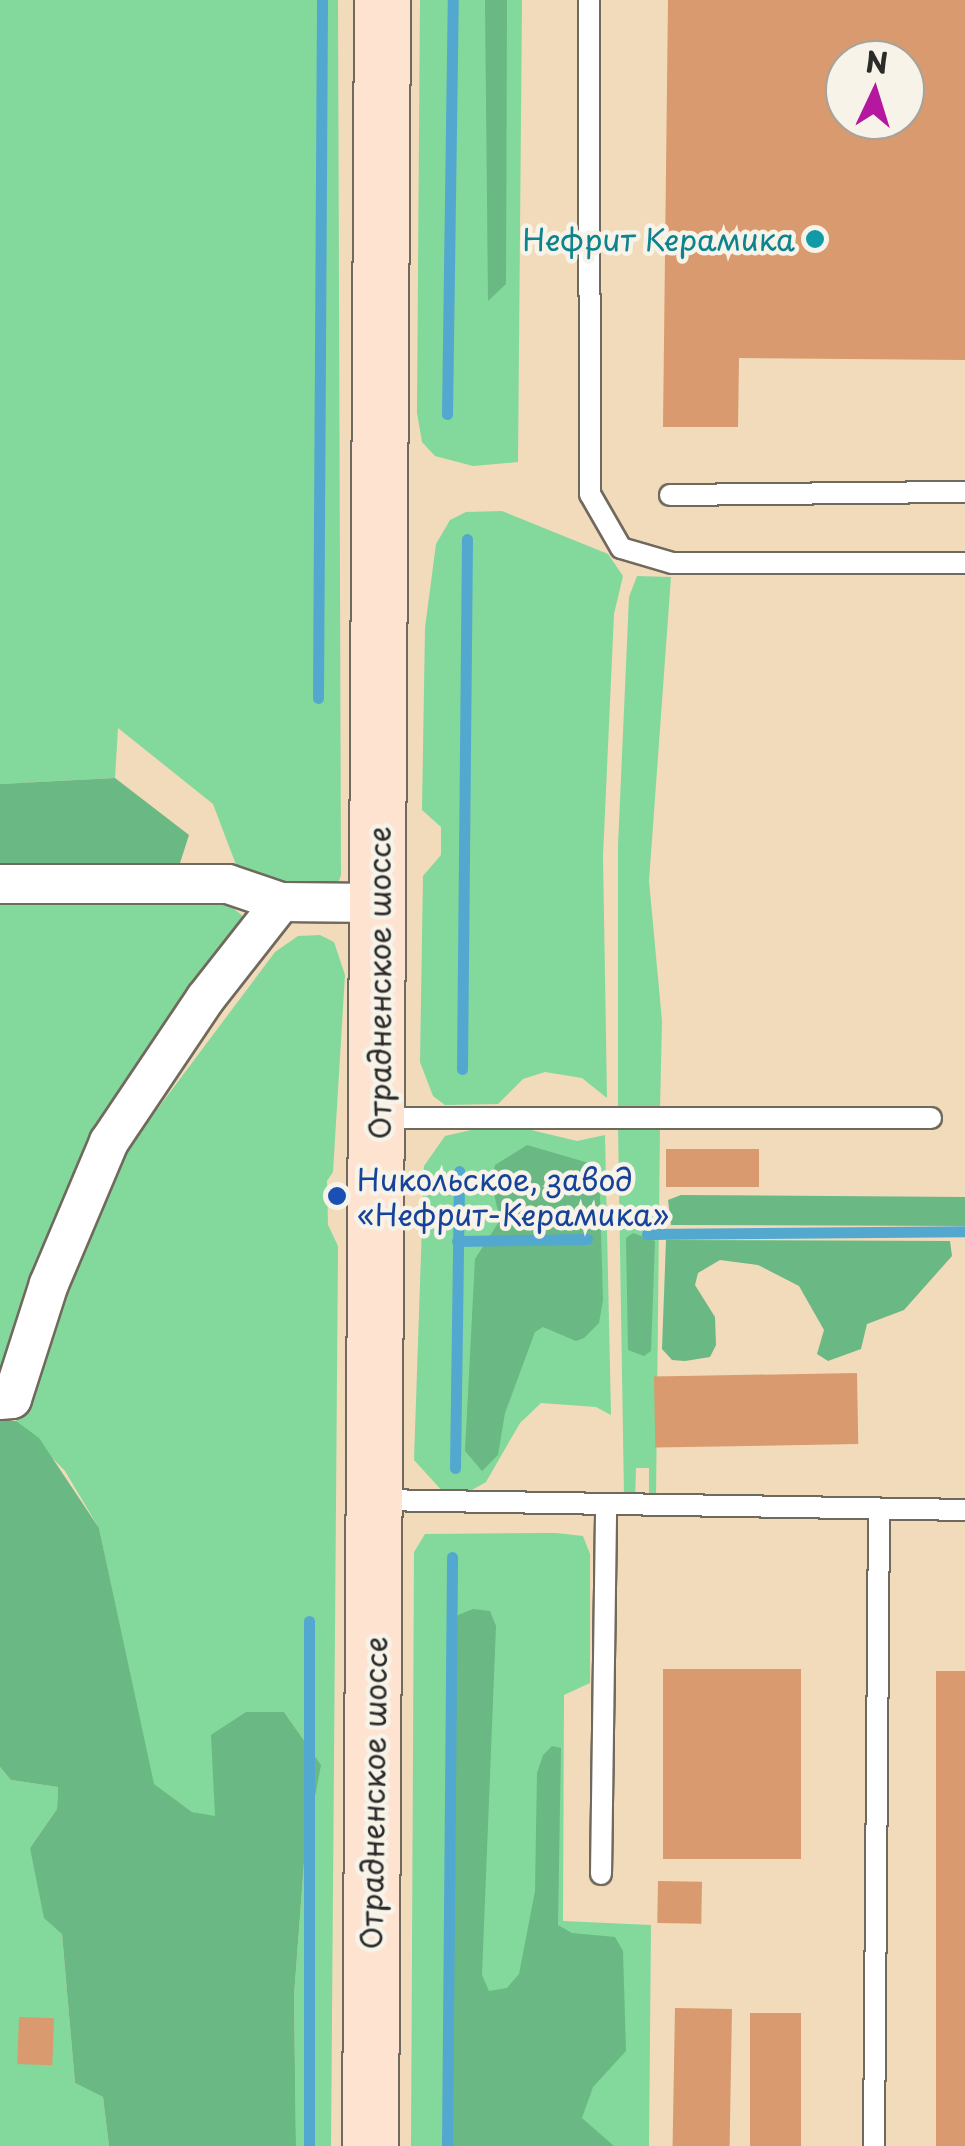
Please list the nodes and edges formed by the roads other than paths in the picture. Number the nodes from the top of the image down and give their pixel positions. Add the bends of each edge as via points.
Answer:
1 (382, 0) edge
2 (588, 0) edge
3 (965, 492) edge
4 (670, 495) dead end
5 (965, 563) edge
6 (0, 884) edge
7 (280, 902) junction
8 (379, 902) junction
9 (378, 1118) junction
10 (931, 1118) dead end
11 (0, 1400) edge
12 (376, 1500) junction
13 (606, 1507) junction
14 (879, 1509) junction
15 (965, 1510) edge
16 (601, 1874) dead end
17 (370, 2146) edge
18 (874, 2146) edge

1 - 8 main road, Отрадненское шоссе
2 - 5 lane via 590,494 621,548 672,563
3 - 4 lane
6 - 7 street via 228,884
7 - 8 street
7 - 11 street via 205,998 109,1142 49,1284 12,1399
8 - 9 main road, Отрадненское шоссе
9 - 10 lane
9 - 12 main road, Отрадненское шоссе
12 - 13 lane
12 - 17 main road, Отрадненское шоссе
13 - 14 lane
13 - 16 lane
14 - 15 lane
14 - 18 lane

